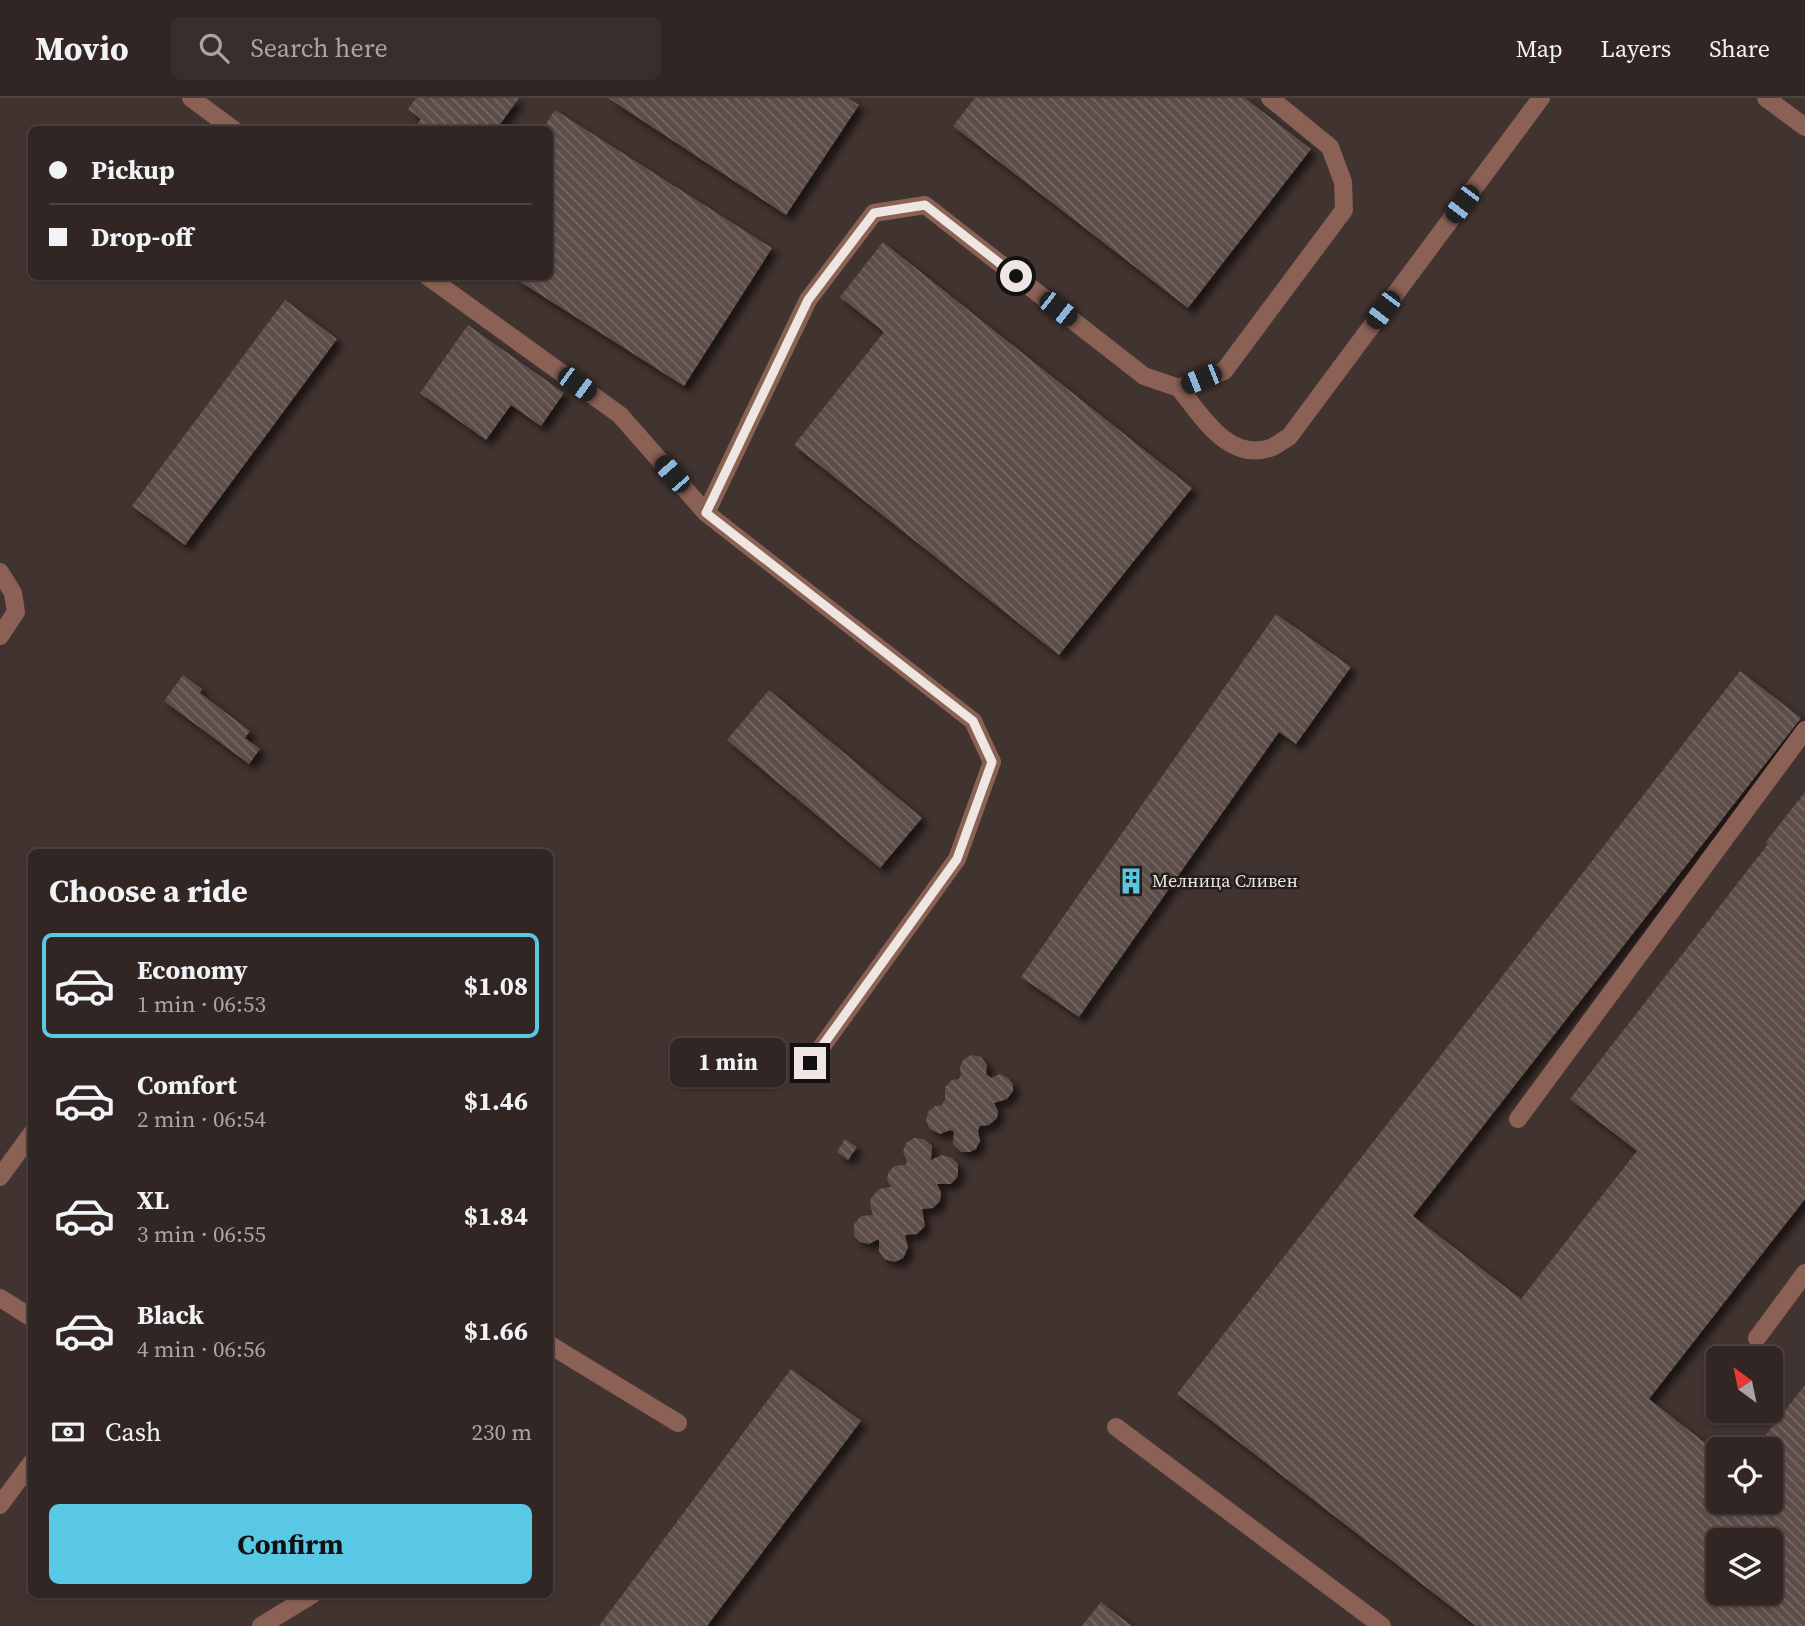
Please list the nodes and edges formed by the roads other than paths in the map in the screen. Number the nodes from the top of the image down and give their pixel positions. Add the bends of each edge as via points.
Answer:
1 (191, 98) edge
2 (1270, 98) edge
3 (1541, 98) edge
4 (1766, 98) edge
5 (229, 126) edge
6 (1805, 127) edge
7 (433, 280) edge
8 (1179, 388) junction
9 (706, 513) junction
10 (0, 572) edge
11 (0, 636) edge
12 (1805, 730) edge
13 (810, 1063) dead end
14 (1518, 1119) dead end
15 (28, 1138) edge
16 (0, 1177) edge
17 (1805, 1273) edge
18 (0, 1298) edge
19 (28, 1316) edge
20 (1757, 1338) dead end
21 (553, 1347) edge
22 (678, 1423) dead end
23 (1116, 1427) dead end
24 (28, 1467) edge
25 (0, 1505) edge
26 (306, 1598) edge
27 (261, 1626) edge
28 (1382, 1626) edge

1 - 5 street
2 - 8 street via 1330,147 1343,181 1344,210 1224,371
3 - 8 street via 1289,437 1269,449 1241,449 1218,437
4 - 6 street
7 - 9 street via 620,415
8 - 9 street via 1143,376 925,205 874,213 808,300
9 - 13 street via 973,721 992,762 957,859
10 - 11 street via 13,593 16,612
12 - 14 street
15 - 16 street
17 - 20 street
18 - 19 street
21 - 22 street
23 - 28 street
24 - 25 street
26 - 27 street

